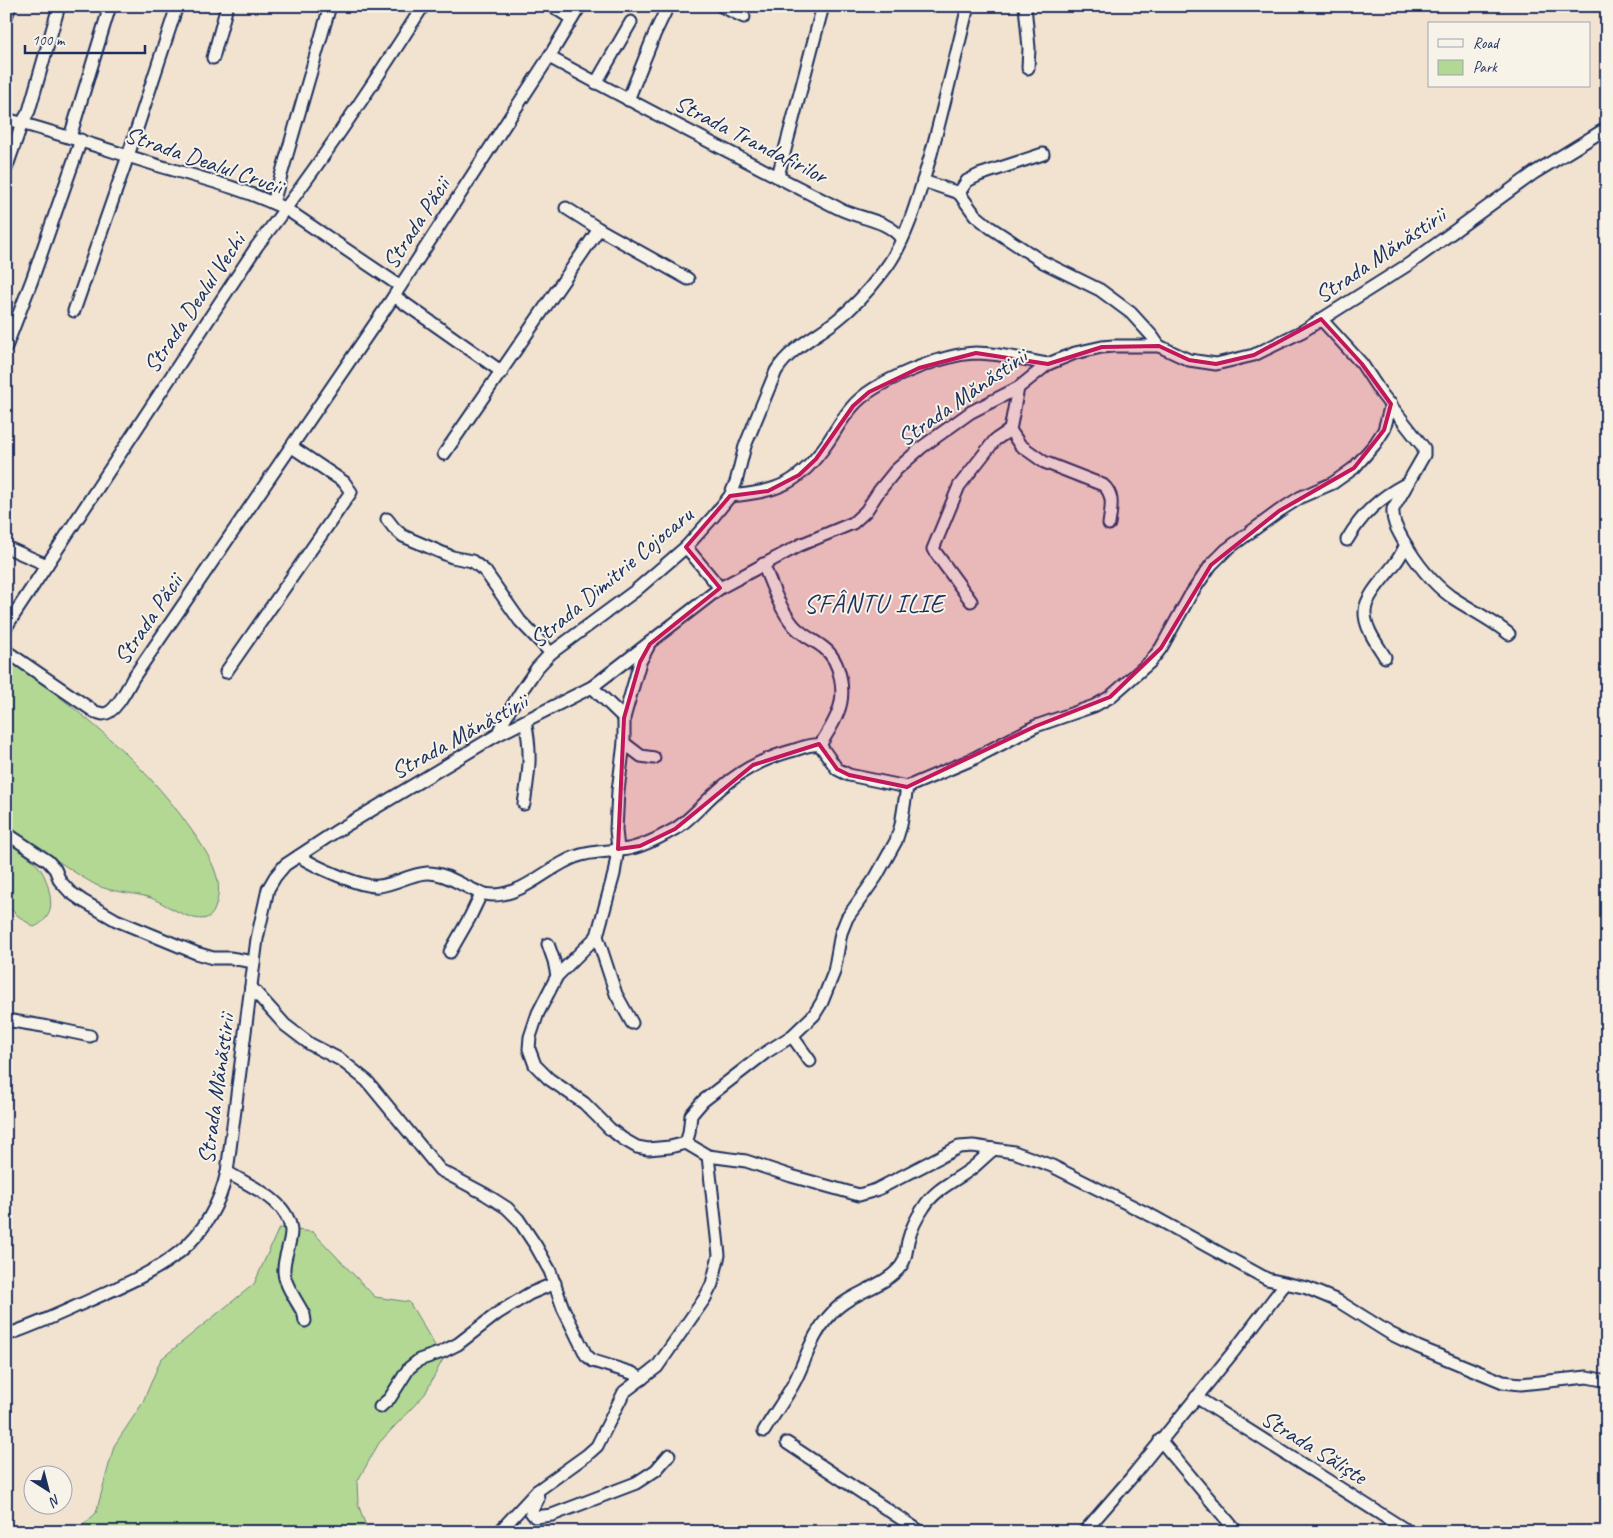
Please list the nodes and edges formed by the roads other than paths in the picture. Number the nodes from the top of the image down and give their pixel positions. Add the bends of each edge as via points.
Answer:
1 (10, 6) edge
2 (59, 6) edge
3 (110, 6) edge
4 (177, 6) edge
5 (227, 6) edge
6 (330, 6) edge
7 (423, 6) edge
8 (552, 6) edge
9 (580, 6) edge
10 (668, 6) edge
11 (721, 6) edge
12 (824, 6) edge
13 (968, 6) edge
14 (1025, 6) edge
15 (6, 17) edge
16 (744, 17) dead end
17 (572, 19) junction
18 (630, 22) dead end
19 (549, 57) junction
20 (213, 58) dead end
21 (1028, 68) dead end
22 (596, 83) junction
23 (628, 100) junction
24 (6, 119) edge
25 (22, 123) junction
26 (1607, 128) edge
27 (75, 139) junction
28 (1043, 154) dead end
29 (128, 156) junction
30 (6, 169) edge
31 (778, 176) junction
32 (923, 181) junction
33 (959, 193) junction
34 (273, 203) junction
35 (566, 208) dead end
36 (286, 210) junction
37 (908, 224) junction
38 (889, 226) junction
39 (598, 229) junction
40 (902, 238) junction
41 (688, 279) dead end
42 (397, 291) junction
43 (74, 311) dead end
44 (1321, 320) junction
45 (1159, 346) junction
46 (6, 347) edge
47 (1048, 364) junction
48 (502, 372) junction
49 (1018, 388) junction
50 (1391, 404) junction
51 (1010, 430) junction
52 (292, 447) junction
53 (444, 454) dead end
54 (1407, 483) junction
55 (730, 496) junction
56 (387, 519) dead end
57 (1110, 524) dead end
58 (1347, 540) dead end
59 (1406, 545) junction
60 (6, 547) edge
61 (686, 547) junction
62 (763, 564) junction
63 (46, 565) junction
64 (720, 588) junction
65 (972, 601) dead end
66 (8, 621) edge
67 (1508, 634) dead end
68 (650, 644) junction
69 (6, 651) edge
70 (551, 653) junction
71 (1385, 657) dead end
72 (226, 672) dead end
73 (592, 687) junction
74 (624, 718) junction
75 (525, 721) junction
76 (497, 735) junction
77 (624, 743) junction
78 (820, 745) junction
79 (654, 758) dead end
80 (907, 788) junction
81 (524, 804) dead end
82 (6, 833) edge
83 (618, 849) junction
84 (299, 856) junction
85 (481, 894) junction
86 (597, 936) junction
87 (548, 944) dead end
88 (450, 952) dead end
89 (254, 962) junction
90 (557, 976) junction
91 (251, 987) junction
92 (6, 1020) edge
93 (632, 1023) dead end
94 (90, 1036) dead end
95 (792, 1036) junction
96 (810, 1061) dead end
97 (686, 1142) junction
98 (994, 1149) junction
99 (708, 1156) junction
100 (227, 1172) junction
101 (555, 1283) junction
102 (1285, 1284) junction
103 (305, 1322) dead end
104 (6, 1335) edge
105 (642, 1378) junction
106 (1607, 1381) edge
107 (1196, 1397) junction
108 (380, 1407) dead end
109 (764, 1431) dead end
110 (1160, 1440) junction
111 (787, 1443) dead end
112 (669, 1456) dead end
113 (537, 1491) junction
114 (499, 1532) edge
115 (921, 1532) edge
116 (1084, 1532) edge
117 (1237, 1532) edge
118 (1409, 1532) edge

1 - 15 street
2 - 25 street via 29,111
3 - 27 street
4 - 29 street
5 - 20 street
6 - 34 street
7 - 36 street, Strada Dealul Vechi via 373,85
8 - 17 street
9 - 17 street, Strada Păcii
10 - 23 street
11 - 16 street
12 - 31 street
13 - 32 street, Strada Dimitrie Cojocaru
14 - 21 street via 1030,48
17 - 19 street, Strada Păcii
18 - 22 street
19 - 22 street, Strada Trandafirilor
19 - 42 street, Strada Păcii
22 - 23 street, Strada Trandafirilor
23 - 31 street, Strada Trandafirilor
24 - 25 street, Strada Dealul Crucii
25 - 27 street, Strada Dealul Crucii
25 - 30 street
26 - 44 street, Strada Mănăstirii via 1552,160 1430,250
27 - 29 street, Strada Dealul Crucii
27 - 46 street via 32,280
28 - 33 street via 979,175 967,181
29 - 34 street, Strada Dealul Crucii
29 - 43 street
31 - 38 street, Strada Trandafirilor via 840,209
32 - 33 street
32 - 37 street, Strada Dimitrie Cojocaru
33 - 45 street, Strada Mănăstirii via 974,214 991,228 1043,262 1100,290 1131,313
34 - 36 street, Strada Dealul Crucii
35 - 39 street
36 - 42 street, Strada Dealul Crucii
36 - 63 street, Strada Dealul Vechi via 241,271
37 - 38 street, Strada Trandafirilor
37 - 40 street, Strada Dimitrie Cojocaru
38 - 40 street, Strada Trandafirilor
39 - 41 street
39 - 48 street
40 - 55 street, Strada Dimitrie Cojocaru via 884,271 867,291 839,319 782,362 745,446
42 - 48 street, Strada Dealul Crucii
42 - 52 street, Strada Păcii
44 - 45 street, Strada Mănăstirii via 1254,355 1216,364 1189,360
44 - 50 street via 1362,364
45 - 47 street, Strada Mănăstirii via 1102,346
47 - 49 street, Strada Mănăstirii
47 - 55 street via 976,353 953,356 892,379 853,406 816,459 798,475 768,491
48 - 53 street
49 - 51 street
49 - 62 street, Strada Mănăstirii via 971,412 922,447 896,470 866,511 853,523
50 - 54 street via 1424,448 1424,454
50 - 80 street via 1384,430 1354,468 1333,483 1279,511 1211,565 1161,648 1118,691 1094,706 1036,726
51 - 57 street via 1020,445 1044,462 1108,489 1112,503
51 - 65 street via 995,440 960,486 933,549
52 - 69 street, Strada Păcii via 109,713 95,712
52 - 72 street via 344,482 351,492
54 - 58 street via 1364,514
54 - 59 street via 1393,508 1392,517
55 - 61 street, Strada Dimitrie Cojocaru
56 - 70 street via 403,536 452,557 472,561 485,571 520,622
59 - 67 street via 1435,582 1451,596
59 - 71 street via 1375,589 1365,610 1371,634
60 - 63 street
61 - 64 street
61 - 70 street, Strada Dimitrie Cojocaru via 611,610
62 - 64 street, Strada Mănăstirii
62 - 78 street via 790,620 807,638 824,648 838,668 842,700
63 - 66 street, Strada Dealul Vechi
64 - 68 street, Strada Mănăstirii
68 - 73 street, Strada Mănăstirii
68 - 74 street via 640,662
70 - 76 street, Strada Dimitrie Cojocaru via 537,668
73 - 74 street
73 - 75 street, Strada Mănăstirii
74 - 77 street
75 - 76 street, Strada Mănăstirii
75 - 81 street via 530,766
76 - 84 street, Strada Mănăstirii
77 - 79 street via 642,756
77 - 83 street via 618,791
78 - 80 street via 837,769 849,775
78 - 83 street via 771,757 753,765 729,781 675,829 640,846
80 - 95 street via 896,840 876,877 847,918 834,972 822,1002 814,1015
82 - 89 street via 48,860 70,892 116,920 196,953
83 - 85 street via 577,856 557,864 514,891
83 - 86 street
84 - 85 street via 365,885 378,886 414,874 428,873 440,875
84 - 89 street, Strada Mănăstirii via 285,865 268,889
85 - 88 street
86 - 90 street
86 - 93 street via 616,994
87 - 90 street
89 - 91 street, Strada Mănăstirii
90 - 97 street via 530,1037 529,1049 535,1065 584,1103 610,1129 637,1147 660,1149
91 - 100 street, Strada Mănăstirii
91 - 101 street via 285,1025 310,1044 341,1060 367,1081 440,1170 507,1208 536,1246
92 - 94 street
95 - 96 street
95 - 97 street via 765,1052 703,1101 691,1115
97 - 99 street
98 - 99 street via 959,1147 876,1190 859,1194 746,1161
98 - 102 street via 1014,1152 1067,1173 1267,1279
98 - 109 street via 925,1204 911,1231 905,1260 900,1268 843,1302 821,1326 795,1380
99 - 105 street via 718,1255 712,1284 706,1298 657,1367
100 - 103 street via 277,1204 287,1218 291,1229 285,1278
100 - 104 street, Strada Mănăstirii via 217,1206 206,1224 170,1260 133,1281
101 - 105 street via 563,1308 586,1355 594,1362
101 - 108 street via 498,1313 458,1344 419,1360 409,1368 390,1398
102 - 106 street via 1306,1288 1338,1301 1391,1334 1503,1382 1522,1384 1587,1377
102 - 107 street
105 - 113 street via 624,1392 597,1446
107 - 110 street
107 - 118 street, Strada Săliște
110 - 116 street
110 - 117 street
111 - 115 street
112 - 113 street via 656,1470 636,1483 541,1517 532,1515 538,1499
113 - 114 street

